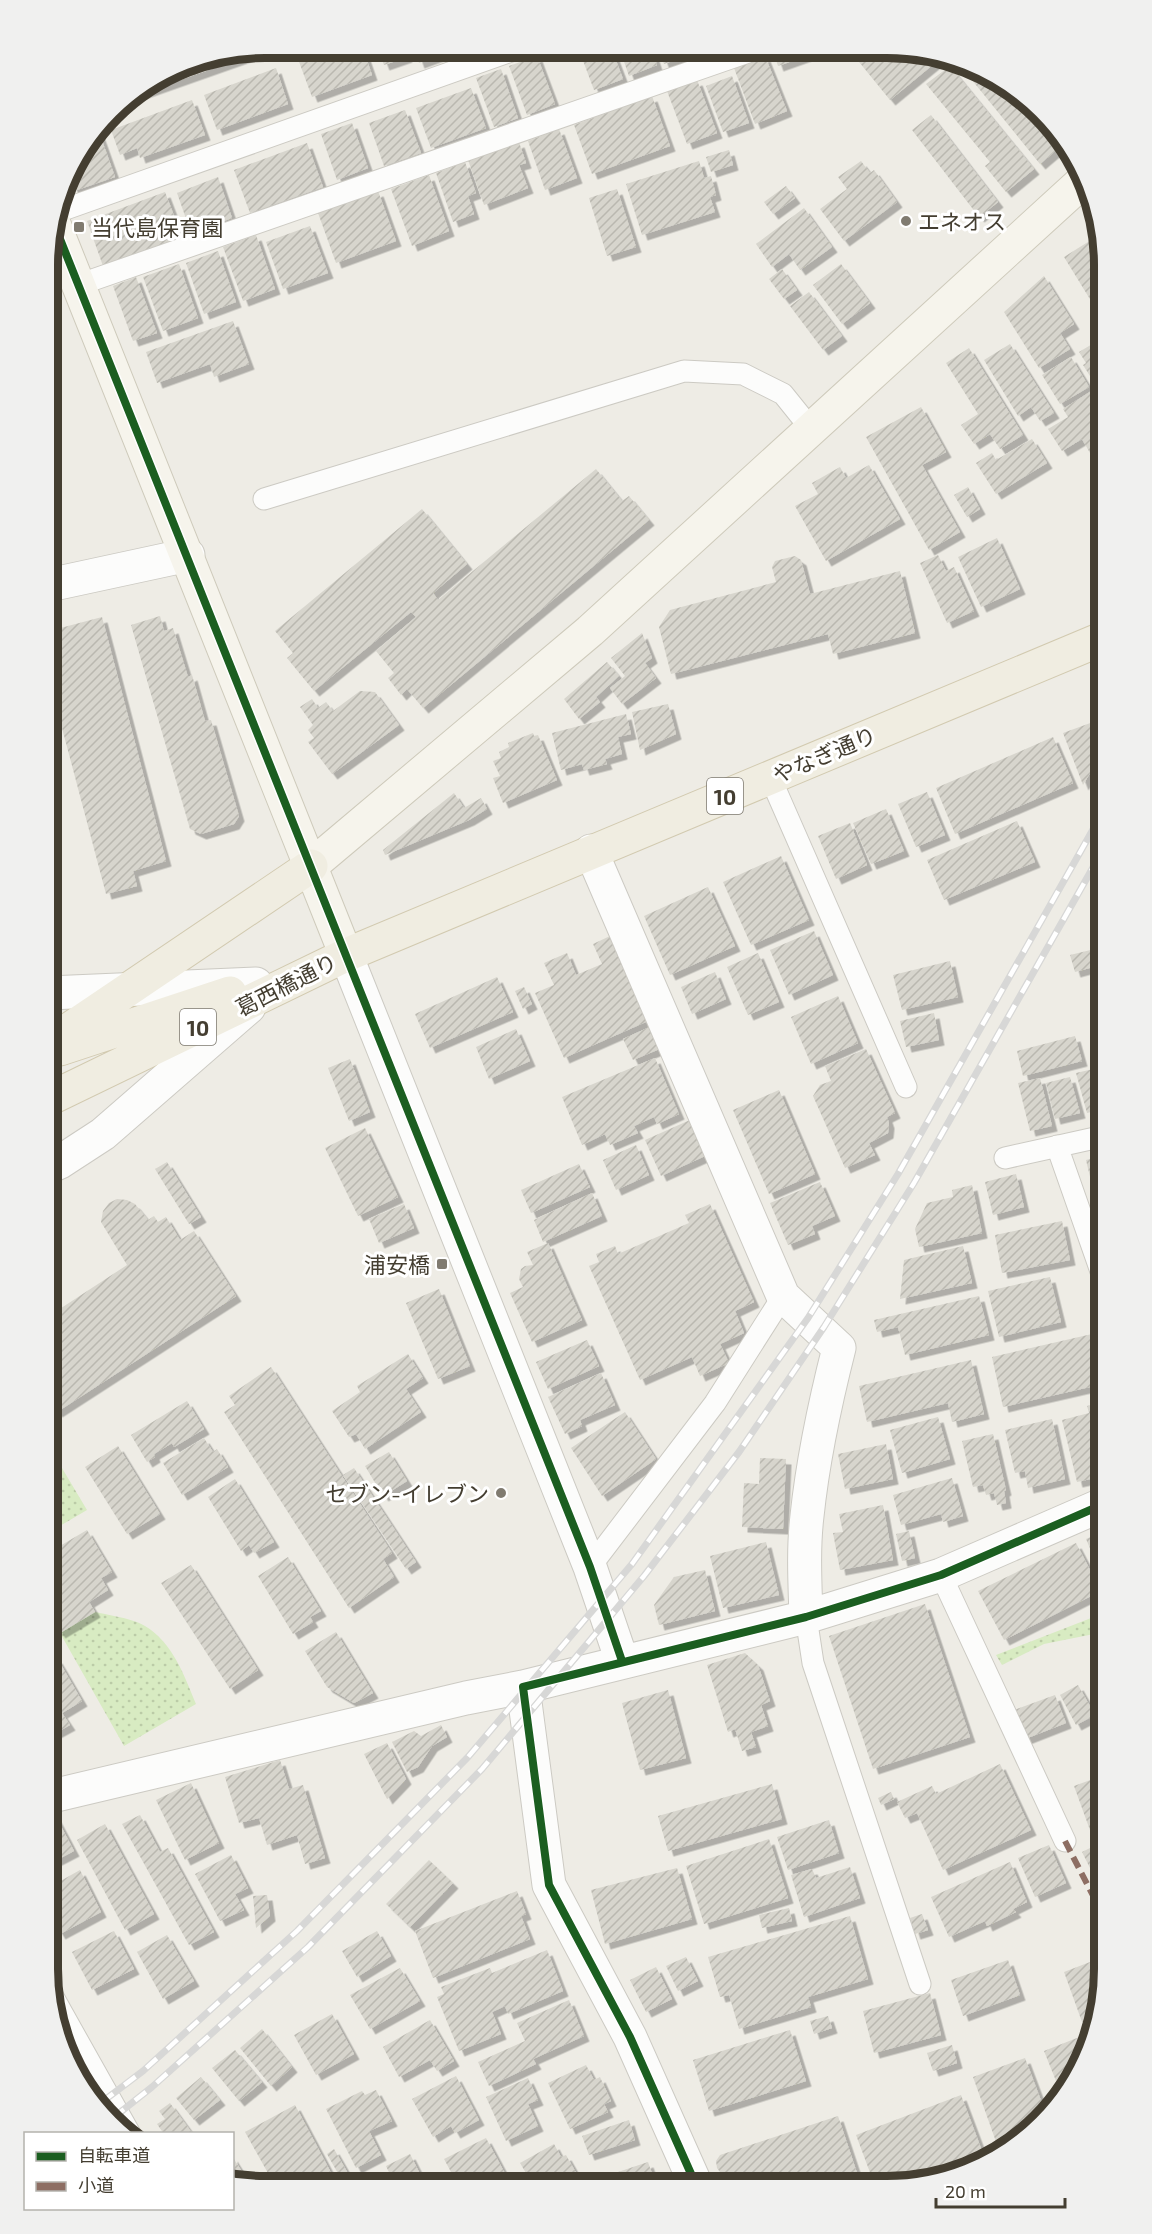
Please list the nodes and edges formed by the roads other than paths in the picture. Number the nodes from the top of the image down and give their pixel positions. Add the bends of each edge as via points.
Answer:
1 (491, 58) edge
2 (731, 58) edge
3 (1077, 186) edge
4 (66, 209) edge
5 (60, 239) edge
6 (78, 285) junction
7 (812, 430) junction
8 (264, 499) dead end
9 (188, 555) junction
10 (58, 583) edge
11 (1094, 642) edge
12 (770, 777) junction
13 (591, 851) junction
14 (311, 866) junction
15 (346, 955) junction
16 (130, 989) junction
17 (259, 990) junction
18 (58, 993) edge
19 (58, 1037) edge
20 (58, 1049) edge
21 (906, 1087) dead end
22 (58, 1094) edge
23 (1093, 1138) edge
24 (1057, 1146) junction
25 (1005, 1158) dead end
26 (58, 1163) edge
27 (1093, 1250) edge
28 (783, 1296) junction
29 (1093, 1509) edge
30 (590, 1567) junction
31 (941, 1575) junction
32 (806, 1617) junction
33 (622, 1661) junction
34 (523, 1687) junction
35 (58, 1795) edge
36 (1065, 1840) dead end
37 (920, 1984) dead end
38 (65, 2018) edge
39 (120, 2115) edge
40 (692, 2176) edge

1 - 4 lane
2 - 6 lane
3 - 7 street
5 - 6 street
6 - 9 street
7 - 8 lane via 783,394 743,374 684,371
7 - 14 street via 590,631
9 - 10 street
9 - 14 street
11 - 12 main road, やなぎ通り / 10
12 - 13 main road, やなぎ通り / 10
12 - 21 lane
13 - 15 main road, やなぎ通り / 10
13 - 28 street
14 - 15 street
14 - 16 main road
15 - 17 main road, 葛西橋通り / 10
15 - 30 street
16 - 17 street
16 - 18 street
16 - 19 main road
17 - 20 main road, 葛西橋通り / 10
17 - 22 main road, 葛西橋通り / 10
17 - 26 street via 103,1134
23 - 24 lane
24 - 25 lane
24 - 27 lane
28 - 30 lane via 715,1403
28 - 32 street via 839,1348 821,1422 806,1516
29 - 31 street
30 - 33 street
31 - 32 street
31 - 36 lane
32 - 33 street
32 - 37 lane via 813,1663
33 - 34 street
34 - 35 street
34 - 40 street via 549,1885 630,2037
38 - 39 lane

